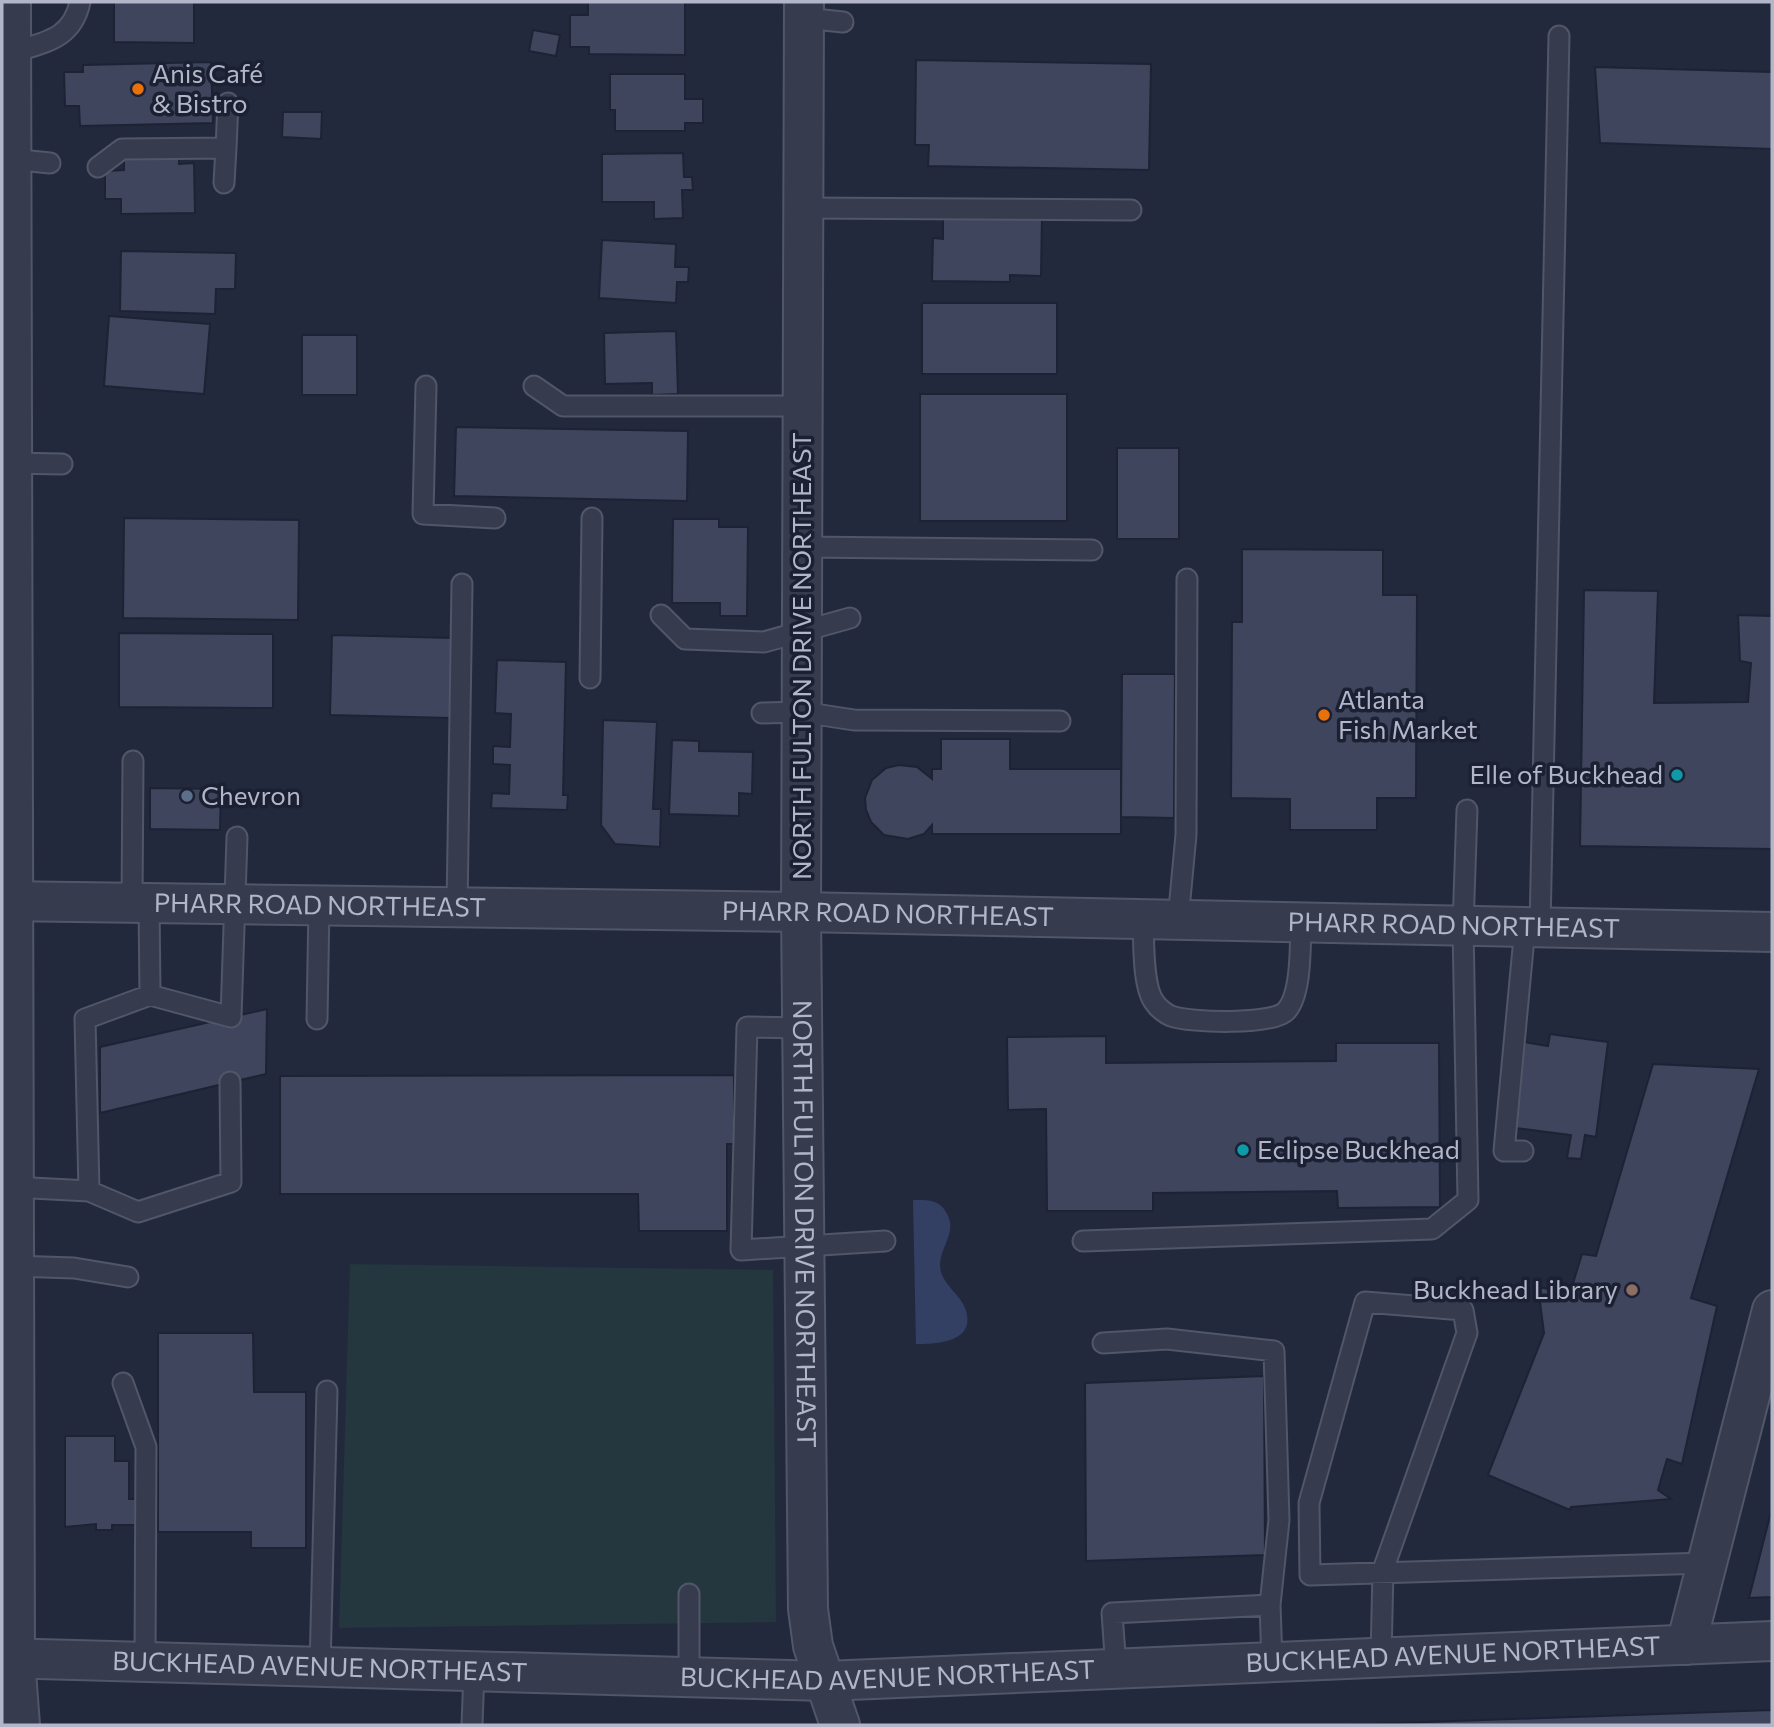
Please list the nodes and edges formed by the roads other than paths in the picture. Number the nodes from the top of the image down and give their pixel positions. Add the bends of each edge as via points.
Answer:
1 (11, 2) edge
2 (80, 2) edge
3 (804, 10) edge
4 (843, 22) dead end
5 (1559, 36) dead end
6 (11, 52) junction
7 (228, 103) dead end
8 (226, 148) junction
9 (10, 159) junction
10 (50, 163) dead end
11 (98, 167) dead end
12 (224, 183) dead end
13 (804, 208) junction
14 (1130, 209) dead end
15 (426, 386) dead end
16 (534, 386) dead end
17 (803, 406) junction
18 (10, 463) junction
19 (62, 464) dead end
20 (495, 518) dead end
21 (592, 518) dead end
22 (803, 547) junction
23 (1092, 551) dead end
24 (1187, 579) dead end
25 (462, 584) dead end
26 (661, 615) dead end
27 (850, 618) dead end
28 (802, 633) junction
29 (590, 678) dead end
30 (802, 712) junction
31 (762, 713) dead end
32 (1060, 721) dead end
33 (133, 761) dead end
34 (1466, 810) dead end
35 (237, 837) dead end
36 (6, 901) edge
37 (141, 903) junction
38 (236, 904) junction
39 (319, 906) junction
40 (457, 908) junction
41 (802, 912) junction
42 (1161, 919) junction
43 (1301, 922) junction
44 (1463, 926) junction
45 (1533, 927) junction
46 (1772, 932) edge
47 (150, 995) junction
48 (317, 1019) dead end
49 (803, 1028) junction
50 (230, 1083) dead end
51 (1524, 1151) dead end
52 (13, 1187) junction
53 (89, 1191) junction
54 (885, 1241) dead end
55 (1083, 1241) dead end
56 (805, 1247) junction
57 (13, 1266) junction
58 (128, 1277) dead end
59 (1772, 1310) edge
60 (1103, 1343) dead end
61 (123, 1383) dead end
62 (327, 1391) dead end
63 (1707, 1563) junction
64 (1383, 1570) junction
65 (689, 1594) dead end
66 (1270, 1605) junction
67 (1772, 1641) edge
68 (1686, 1645) junction
69 (1381, 1658) junction
70 (9, 1659) edge
71 (145, 1662) junction
72 (1272, 1662) junction
73 (320, 1667) junction
74 (1116, 1669) junction
75 (474, 1671) junction
76 (689, 1677) junction
77 (826, 1681) junction
78 (20, 1725) edge
79 (472, 1725) edge
80 (840, 1725) edge

1 - 6 street
2 - 6 lane via 76,20 59,36
3 - 4 lane
3 - 13 street, NORTH FULTON DRIVE NORTHEAST
5 - 45 lane
6 - 9 street
7 - 8 lane
8 - 11 lane via 122,149
8 - 12 lane
9 - 10 lane
9 - 18 street
13 - 14 lane
13 - 17 street, NORTH FULTON DRIVE NORTHEAST
15 - 20 lane via 423,514
16 - 17 lane via 562,406
17 - 22 street, NORTH FULTON DRIVE NORTHEAST
18 - 19 lane
18 - 36 street
21 - 29 lane
22 - 23 lane
22 - 28 street, NORTH FULTON DRIVE NORTHEAST
24 - 42 lane via 1186,835
25 - 40 lane
26 - 28 lane via 685,639 764,642
27 - 28 lane
28 - 30 street, NORTH FULTON DRIVE NORTHEAST
30 - 31 lane
30 - 32 lane via 853,720
30 - 41 street, NORTH FULTON DRIVE NORTHEAST
33 - 37 lane
34 - 44 lane
35 - 38 lane
36 - 37 street, PHARR ROAD NORTHEAST
36 - 52 street
37 - 38 street, PHARR ROAD NORTHEAST
37 - 47 lane
38 - 39 street, PHARR ROAD NORTHEAST
38 - 47 lane via 231,1017
39 - 40 street, PHARR ROAD NORTHEAST
39 - 48 lane
40 - 41 street, PHARR ROAD NORTHEAST
41 - 42 street, PHARR ROAD NORTHEAST
41 - 49 street, NORTH FULTON DRIVE NORTHEAST
42 - 43 street, PHARR ROAD NORTHEAST
42 - 43 lane via 1147,981 1153,1002 1169,1016 1192,1021 1276,1019 1288,1010 1297,983
43 - 44 street, PHARR ROAD NORTHEAST
44 - 45 street, PHARR ROAD NORTHEAST
44 - 55 lane via 1468,1200 1432,1229
45 - 46 street, PHARR ROAD NORTHEAST
45 - 51 lane via 1504,1151
47 - 53 lane via 85,1019
49 - 56 street, NORTH FULTON DRIVE NORTHEAST
49 - 56 lane via 747,1027 741,1250
50 - 53 lane via 231,1182 138,1212
52 - 53 lane
52 - 57 street
54 - 56 lane
56 - 77 street, NORTH FULTON DRIVE NORTHEAST via 808,1609 813,1646
57 - 58 lane via 74,1268
57 - 70 street
59 - 63 street
60 - 66 lane via 1167,1339 1274,1351 1279,1520
61 - 71 lane via 146,1447
62 - 73 lane
63 - 64 lane
63 - 68 street
64 - 64 lane via 1466,1333 1463,1310 1365,1302 1354,1335 1309,1503 1310,1575
64 - 69 lane
65 - 76 lane
66 - 72 lane
66 - 74 lane via 1112,1613
67 - 68 street, BUCKHEAD AVENUE NORTHEAST
68 - 69 street, BUCKHEAD AVENUE NORTHEAST
69 - 72 street, BUCKHEAD AVENUE NORTHEAST
70 - 71 street, BUCKHEAD AVENUE NORTHEAST
70 - 78 street
71 - 73 street, BUCKHEAD AVENUE NORTHEAST
72 - 74 street, BUCKHEAD AVENUE NORTHEAST
73 - 75 street, BUCKHEAD AVENUE NORTHEAST
74 - 77 street, BUCKHEAD AVENUE NORTHEAST
75 - 76 street, BUCKHEAD AVENUE NORTHEAST
75 - 79 lane
76 - 77 street, BUCKHEAD AVENUE NORTHEAST
77 - 80 street, NORTH FULTON DRIVE NORTHEAST

